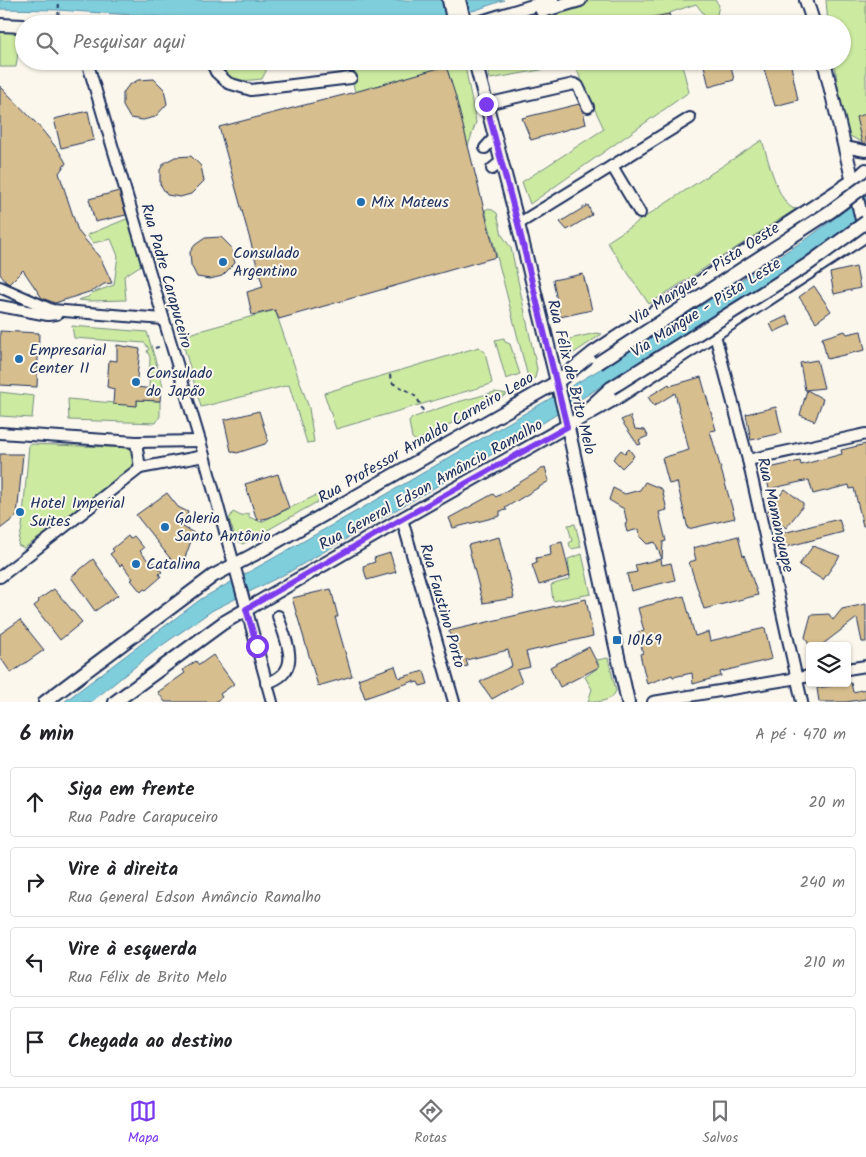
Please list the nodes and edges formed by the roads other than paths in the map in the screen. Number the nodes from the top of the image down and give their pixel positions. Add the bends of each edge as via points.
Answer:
1 (449, 0) edge
2 (459, 0) edge
3 (552, 0) edge
4 (580, 0) edge
5 (806, 0) edge
6 (817, 0) edge
7 (512, 12) junction
8 (458, 15) edge
9 (461, 15) edge
10 (495, 15) edge
11 (812, 15) edge
12 (816, 15) edge
13 (0, 25) edge
14 (15, 26) edge
15 (90, 70) edge
16 (215, 70) edge
17 (477, 70) edge
18 (826, 70) edge
19 (351, 78) dead end
20 (486, 104) junction
21 (588, 107) dead end
22 (690, 118) dead end
23 (495, 137) junction
24 (844, 147) junction
25 (485, 148) dead end
26 (866, 151) edge
27 (612, 166) junction
28 (866, 169) edge
29 (859, 185) edge
30 (640, 213) dead end
31 (518, 224) junction
32 (866, 230) edge
33 (0, 287) edge
34 (0, 293) edge
35 (0, 306) edge
36 (0, 312) edge
37 (50, 313) junction
38 (163, 319) junction
39 (715, 335) junction
40 (557, 385) junction
41 (567, 427) junction
42 (0, 433) edge
43 (866, 434) edge
44 (200, 441) junction
45 (136, 442) junction
46 (204, 456) junction
47 (748, 460) junction
48 (140, 468) junction
49 (402, 519) junction
50 (236, 572) junction
51 (0, 577) edge
52 (246, 607) junction
53 (278, 616) dead end
54 (866, 666) edge
55 (851, 668) edge
56 (806, 677) edge
57 (796, 678) junction
58 (266, 683) junction
59 (45, 702) edge
60 (115, 702) edge
61 (272, 702) edge
62 (454, 702) edge
63 (628, 702) edge
64 (653, 702) edge
65 (802, 702) edge

1 - 8 main road
2 - 9 main road
3 - 7 main road
4 - 7 main road via 531,14
5 - 11 main road
6 - 12 main road
7 - 10 main road
13 - 14 main road
15 - 38 street, Rua Padre Carapuceiro
16 - 19 street via 228,83 252,90
17 - 20 main road, Rua Félix de Brito Melo
18 - 24 main road
20 - 21 street via 574,84
20 - 23 main road, Rua Félix de Brito Melo
22 - 27 street
23 - 25 street
23 - 31 main road, Rua Félix de Brito Melo via 497,165
24 - 26 street
24 - 29 main road
27 - 30 street
27 - 31 street
28 - 29 street
29 - 32 main road, bridge
29 - 40 main road, Rua Professor Arnaldo Carneiro Leao via 593,353
29 - 40 main road, Via Mangue - Pista Oeste, bridge via 831,211 598,363
31 - 40 main road, Rua Félix de Brito Melo
32 - 39 main road, Rua General Edson Amâncio Ramalho
32 - 41 main road, Via Mangue - Pista Leste, bridge via 611,388
33 - 37 street
34 - 37 street
35 - 37 street
36 - 37 street via 31,318
37 - 38 street
38 - 44 street, Rua Padre Carapuceiro
39 - 41 main road, Rua General Edson Amâncio Ramalho
39 - 47 street, Rua Mamanguape
40 - 41 main road, Rua Félix de Brito Melo
40 - 50 main road, Rua Professor Arnaldo Carneiro Leao
41 - 49 main road, Rua General Edson Amâncio Ramalho
41 - 63 main road, Rua Félix de Brito Melo
42 - 45 street
43 - 47 street
44 - 45 street
44 - 46 street, Rua Padre Carapuceiro
45 - 48 street
46 - 48 street
46 - 50 street, Rua Padre Carapuceiro
47 - 57 street, Rua Mamanguape
48 - 51 street
49 - 52 main road, Rua General Edson Amâncio Ramalho
49 - 62 street, Rua Faustino Porto
50 - 52 street, Rua Padre Carapuceiro
50 - 59 main road, Rua Professor Arnaldo Carneiro Leao via 213,576
52 - 58 street, Rua Padre Carapuceiro
52 - 60 main road, Rua General Edson Amâncio Ramalho
53 - 58 street via 291,658 281,676
54 - 55 street
56 - 57 street
57 - 64 street
57 - 65 street, Rua Mamanguape
58 - 61 street, Rua Padre Carapuceiro

